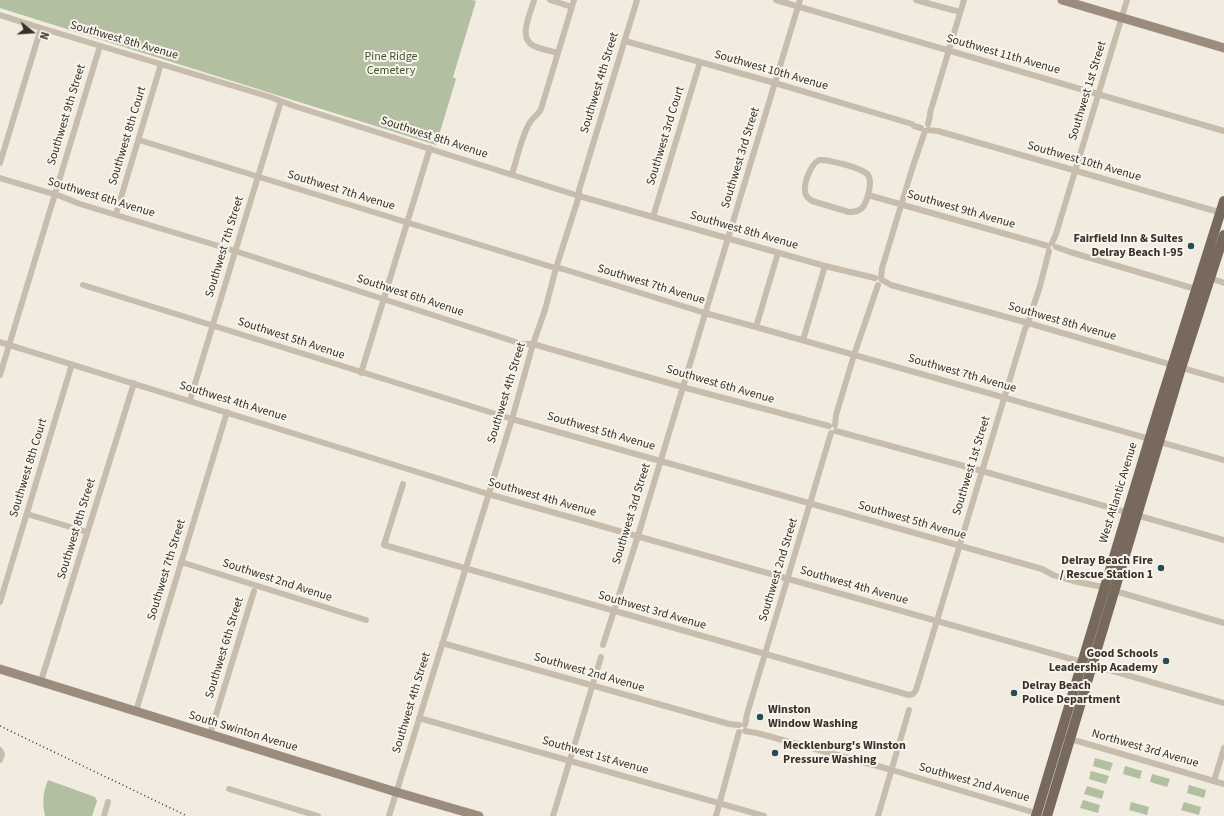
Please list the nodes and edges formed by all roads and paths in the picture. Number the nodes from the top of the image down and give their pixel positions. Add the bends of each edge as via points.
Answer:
1 (534, 0) edge
2 (550, 0) edge
3 (574, 0) edge
4 (637, 0) edge
5 (776, 0) edge
6 (916, 0) edge
7 (964, 0) edge
8 (1062, 0) edge
9 (1127, 0) edge
10 (799, 3) edge
11 (572, 7) junction
12 (960, 12) junction
13 (0, 15) edge
14 (1121, 17) junction
15 (41, 28) junction
16 (625, 41) junction
17 (100, 46) junction
18 (1224, 48) edge
19 (948, 51) junction
20 (558, 53) junction
21 (700, 62) junction
22 (162, 64) junction
23 (775, 83) junction
24 (1098, 94) junction
25 (281, 101) junction
26 (925, 127) junction
27 (1224, 131) edge
28 (139, 140) junction
29 (430, 148) junction
30 (0, 164) edge
31 (1075, 171) junction
32 (512, 174) junction
33 (258, 177) junction
34 (0, 178) edge
35 (54, 194) junction
36 (868, 195) junction
37 (579, 196) junction
38 (1224, 201) edge
39 (901, 204) junction
40 (1222, 213) edge
41 (116, 214) junction
42 (653, 217) junction
43 (406, 223) junction
44 (1224, 235) edge
45 (728, 238) junction
46 (1052, 248) junction
47 (235, 251) junction
48 (778, 253) junction
49 (825, 266) junction
50 (556, 268) junction
51 (1210, 278) junction
52 (878, 281) junction
53 (1224, 283) edge
54 (83, 285) dead end
55 (1196, 289) junction
56 (1206, 292) junction
57 (384, 299) junction
58 (705, 313) junction
59 (1028, 323) junction
60 (212, 326) junction
61 (756, 326) junction
62 (803, 340) junction
63 (0, 342) edge
64 (533, 344) junction
65 (9, 345) junction
66 (854, 355) junction
67 (72, 364) junction
68 (1177, 366) junction
69 (361, 373) junction
70 (0, 375) edge
71 (1224, 380) edge
72 (134, 383) junction
73 (683, 387) junction
74 (1004, 397) junction
75 (190, 400) junction
76 (227, 412) junction
77 (512, 419) junction
78 (832, 428) junction
79 (1154, 440) junction
80 (660, 460) junction
81 (1224, 460) edge
82 (982, 471) junction
83 (403, 484) dead end
84 (488, 494) junction
85 (810, 504) junction
86 (27, 514) junction
87 (1132, 514) junction
88 (87, 532) junction
89 (638, 536) junction
90 (1224, 540) edge
91 (960, 546) junction
92 (181, 562) junction
93 (465, 568) junction
94 (787, 578) junction
95 (1104, 588) junction
96 (1115, 590) junction
97 (254, 591) dead end
98 (0, 602) edge
99 (614, 611) junction
100 (366, 620) dead end
101 (937, 621) junction
102 (1224, 623) edge
103 (1088, 642) junction
104 (442, 643) junction
105 (603, 644) dead end
106 (765, 654) junction
107 (601, 657) dead end
108 (1082, 662) junction
109 (1092, 665) junction
110 (0, 669) edge
111 (41, 681) junction
112 (592, 686) junction
113 (1085, 688) junction
114 (913, 694) joint
115 (1224, 703) edge
116 (909, 710) dead end
117 (136, 711) junction
118 (419, 718) junction
119 (742, 728) junction
120 (210, 734) junction
121 (1059, 737) junction
122 (1070, 739) junction
123 (1224, 748) edge
124 (0, 750) edge
125 (0, 760) edge
126 (570, 760) junction
127 (892, 770) junction
128 (1214, 781) junction
129 (1224, 784) edge
130 (229, 789) dead end
131 (396, 792) junction
132 (108, 802) dead end
133 (719, 804) junction
134 (1042, 815) edge
135 (104, 816) edge
136 (318, 816) edge
137 (389, 816) edge
138 (479, 816) edge
139 (553, 816) edge
140 (716, 816) edge
141 (764, 816) edge
142 (878, 816) edge

1 - 20 street via 525,30 526,38 533,46
2 - 11 street
3 - 11 street
4 - 16 street, Southwest 4th Street
5 - 10 street, Southwest 11th Avenue
6 - 12 street
7 - 12 street, Southwest 2nd Street
8 - 14 street
9 - 14 street, Southwest 1st Street
10 - 19 street, Southwest 11th Avenue
10 - 23 street, Southwest 3rd Street
11 - 20 street
12 - 19 street, Southwest 2nd Street
13 - 15 street, Southwest 8th Avenue
14 - 18 street
14 - 24 street, Southwest 1st Street
15 - 17 street, Southwest 8th Avenue
15 - 30 street
16 - 21 street, Southwest 10th Avenue
16 - 37 street, Southwest 4th Street
17 - 22 street, Southwest 8th Avenue
17 - 35 street, Southwest 9th Street
19 - 24 street, Southwest 11th Avenue
19 - 26 street, Southwest 2nd Street
20 - 32 street via 541,109 525,132
21 - 23 street, Southwest 10th Avenue
21 - 42 street, Southwest 3rd Court
22 - 25 street, Southwest 8th Avenue
22 - 28 street, Southwest 8th Court
23 - 26 street, Southwest 10th Avenue
23 - 45 street, Southwest 3rd Street
24 - 27 street, Southwest 11th Avenue
24 - 31 street, Southwest 1st Street
25 - 29 street, Southwest 8th Avenue
25 - 33 street, Southwest 7th Street
26 - 31 street, Southwest 10th Avenue
26 - 39 street, Southwest 2nd Street
28 - 33 street, Southwest 7th Avenue
28 - 41 street, Southwest 8th Court
29 - 32 street, Southwest 8th Avenue
29 - 43 street
31 - 40 street, Southwest 10th Avenue
31 - 46 street, Southwest 1st Street
32 - 37 street, Southwest 8th Avenue
33 - 43 street, Southwest 7th Avenue
33 - 47 street, Southwest 7th Street
34 - 35 street, Southwest 6th Avenue
35 - 41 street, Southwest 6th Avenue
35 - 65 street, Southwest 9th Street
36 - 36 street via 860,210 849,212 812,201 805,193 805,186 812,165 822,160 865,172 871,183
36 - 39 street, Southwest 9th Avenue
37 - 42 street, Southwest 8th Avenue
37 - 50 street, Southwest 4th Street
38 - 40 main road, West Atlantic Avenue
39 - 46 street, Southwest 9th Avenue
39 - 52 street, Southwest 2nd Street
40 - 55 main road, West Atlantic Avenue
41 - 47 street, Southwest 6th Avenue
42 - 45 street, Southwest 8th Avenue
43 - 50 street, Southwest 7th Avenue
43 - 57 street
44 - 51 main road, West Atlantic Avenue
45 - 48 street, Southwest 8th Avenue
45 - 58 street, Southwest 3rd Street
46 - 55 street, Southwest 9th Avenue
46 - 59 street, Southwest 1st Street
47 - 57 street, Southwest 6th Avenue
47 - 60 street, Southwest 7th Street
48 - 49 street, Southwest 8th Avenue
48 - 61 street
49 - 52 street, Southwest 8th Avenue via 863,276 870,281
49 - 62 street
50 - 58 street, Southwest 7th Avenue
50 - 64 street, Southwest 4th Street
51 - 53 street
51 - 56 main road, West Atlantic Avenue
52 - 59 street, Southwest 8th Avenue
52 - 66 street, Southwest 2nd Street
54 - 60 street, Southwest 5th Avenue
55 - 56 street, Southwest 9th Avenue
55 - 68 main road, West Atlantic Avenue
56 - 68 main road, West Atlantic Avenue
57 - 64 street, Southwest 6th Avenue via 522,344
57 - 69 street
58 - 61 street, Southwest 7th Avenue
58 - 73 street, Southwest 3rd Street
59 - 68 street, Southwest 8th Avenue
59 - 74 street, Southwest 1st Street
60 - 69 street, Southwest 5th Avenue
60 - 75 street, Southwest 7th Street
61 - 62 street, Southwest 7th Avenue
62 - 66 street, Southwest 7th Avenue
63 - 65 street, Southwest 4th Avenue
64 - 73 street, Southwest 6th Avenue
64 - 77 street, Southwest 4th Street
65 - 67 street, Southwest 4th Avenue
65 - 70 street, Southwest 9th Street
66 - 74 street, Southwest 7th Avenue
66 - 78 street, Southwest 2nd Street
67 - 72 street, Southwest 4th Avenue
67 - 86 street, Southwest 8th Court
68 - 71 street, Southwest 8th Avenue
68 - 79 main road, West Atlantic Avenue
69 - 77 street, Southwest 5th Avenue
72 - 75 street, Southwest 4th Avenue
72 - 88 street, Southwest 8th Street
73 - 78 street, Southwest 6th Avenue
73 - 80 street, Southwest 3rd Street
74 - 79 street, Southwest 7th Avenue
74 - 82 street, Southwest 1st Street
75 - 76 street, Southwest 4th Avenue
76 - 84 street, Southwest 4th Avenue
76 - 92 street, Southwest 7th Street
77 - 80 street, Southwest 5th Avenue
77 - 84 street, Southwest 4th Street
78 - 82 street, Southwest 6th Avenue
78 - 85 street, Southwest 2nd Street
79 - 81 street, Southwest 7th Avenue
79 - 87 main road, West Atlantic Avenue
80 - 85 street, Southwest 5th Avenue
80 - 89 street, Southwest 3rd Street
82 - 87 street, Southwest 6th Avenue
82 - 91 street, Southwest 1st Street
83 - 93 street, Southwest 3rd Avenue via 384,545
84 - 89 street, Southwest 4th Avenue
84 - 93 street, Southwest 4th Street
85 - 91 street, Southwest 5th Avenue
85 - 94 street, Southwest 2nd Street
86 - 88 street
86 - 98 street, Southwest 8th Court
87 - 90 street, Southwest 6th Avenue
87 - 95 main road, West Atlantic Avenue
87 - 96 main road, West Atlantic Avenue
88 - 111 street, Southwest 8th Street
89 - 94 street, Southwest 4th Avenue
89 - 99 street, Southwest 3rd Street
91 - 95 street, Southwest 5th Avenue
91 - 101 street, Southwest 1st Street
92 - 100 street, Southwest 2nd Avenue
92 - 117 street, Southwest 7th Street
93 - 99 street, Southwest 3rd Avenue
93 - 104 street, Southwest 4th Street
94 - 101 street, Southwest 4th Avenue
94 - 106 street, Southwest 2nd Street
95 - 96 street, Southwest 5th Avenue
95 - 103 main road, West Atlantic Avenue
96 - 102 street, Southwest 5th Avenue
96 - 109 main road, West Atlantic Avenue
97 - 120 street, Southwest 6th Street
99 - 105 street, Southwest 3rd Street
99 - 106 street, Southwest 3rd Avenue
101 - 108 street, Southwest 4th Avenue
101 - 114 street, Southwest 1st Street
103 - 108 main road, West Atlantic Avenue
103 - 109 main road via 1087,655
104 - 112 street, Southwest 2nd Avenue
104 - 118 street, Southwest 4th Street
106 - 114 street, Southwest 3rd Avenue via 909,695
106 - 119 street, Southwest 2nd Street
107 - 112 street
108 - 113 main road via 1086,672
108 - 121 main road, West Atlantic Avenue
109 - 113 main road, West Atlantic Avenue
109 - 115 street
110 - 111 street, South Swinton Avenue
111 - 117 street, South Swinton Avenue
112 - 119 street, Southwest 2nd Avenue
112 - 126 street
113 - 122 main road, West Atlantic Avenue
116 - 127 street
117 - 120 street, South Swinton Avenue
118 - 126 street, Southwest 1st Avenue
118 - 131 street, Southwest 4th Street
119 - 127 street, Southwest 2nd Avenue
119 - 133 street, Southwest 2nd Street
120 - 131 street, South Swinton Avenue
121 - 122 street, Northwest 3rd Avenue
121 - 134 main road, West Atlantic Avenue
122 - 128 street, Northwest 3rd Avenue
122 - 134 main road, West Atlantic Avenue
123 - 128 street
124 - 125 street
126 - 133 street, Southwest 1st Avenue
126 - 139 street
127 - 134 street, Southwest 2nd Avenue
127 - 142 street
128 - 129 street, Northwest 3rd Avenue
130 - 136 street
131 - 137 street, Southwest 4th Street
131 - 138 street, South Swinton Avenue
132 - 135 street
133 - 140 street, Southwest 2nd Street
133 - 141 street, Southwest 1st Avenue

